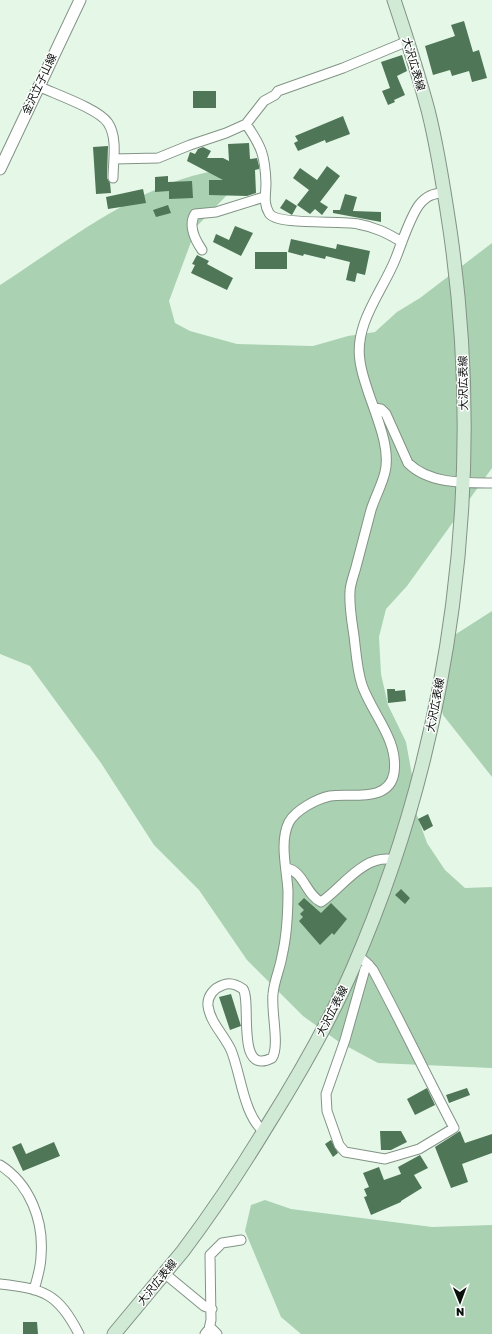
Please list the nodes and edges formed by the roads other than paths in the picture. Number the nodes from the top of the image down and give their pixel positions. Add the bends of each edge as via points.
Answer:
1 (80, 0) edge
2 (394, 0) edge
3 (408, 41) junction
4 (38, 86) junction
5 (246, 124) junction
6 (114, 159) junction
7 (0, 169) edge
8 (113, 178) dead end
9 (445, 192) junction
10 (264, 197) junction
11 (402, 242) junction
12 (202, 250) dead end
13 (374, 408) junction
14 (463, 483) junction
15 (492, 483) edge
16 (394, 860) junction
17 (287, 868) junction
18 (358, 957) junction
19 (369, 965) junction
20 (264, 1132) junction
21 (0, 1164) edge
22 (241, 1240) dead end
23 (164, 1274) junction
24 (0, 1284) edge
25 (34, 1290) junction
26 (212, 1310) junction
27 (208, 1330) edge
28 (79, 1334) edge
29 (114, 1334) edge
30 (217, 1334) edge

1 - 4 street, 金沢立子山線
2 - 3 main road, 大沢広表線
3 - 5 street via 278,91 264,101
3 - 9 main road, 大沢広表線 via 428,112
4 - 6 street via 95,112 104,119 111,130
4 - 7 street, 金沢立子山線
5 - 6 street via 158,158
5 - 10 street via 260,144 266,190
6 - 8 street
9 - 11 street via 430,194 418,206
9 - 14 main road, 大沢広表線 via 458,288 464,383
10 - 11 street via 272,216 290,222 357,224 384,230
10 - 12 street via 216,212 195,214 191,224
11 - 13 street via 395,262 364,324 359,344 360,361
13 - 14 street via 386,414 408,463 414,469 428,476
13 - 17 street via 384,444 385,472 372,509 350,591 361,683 374,714 388,736 392,748 394,774 391,782 375,794 331,796 319,799 298,812 289,822 285,833
14 - 15 street
14 - 16 main road, 大沢広表線 via 457,578 439,688 423,761
16 - 17 street via 384,859 362,868 321,902 298,874
16 - 18 main road, 大沢広表線
17 - 20 street via 285,939 273,991 272,1019 276,1046 272,1058 260,1061 254,1058 248,1047 247,999 243,989 235,984 225,984 214,990 208,1001 211,1016 234,1060 250,1112
18 - 19 street
18 - 20 main road, 大沢広表線 via 301,1072
19 - 19 street via 394,1008 454,1128 419,1149 385,1159 349,1153 342,1149 331,1125 326,1094 345,1040 365,969
20 - 23 main road, 大沢広表線 via 242,1167
21 - 25 street via 16,1177 39,1219 42,1258
22 - 26 street via 222,1243 210,1255
23 - 26 street
23 - 29 main road, 大沢広表線
24 - 25 street
25 - 28 street via 56,1301 69,1314
26 - 27 street
27 - 30 street

